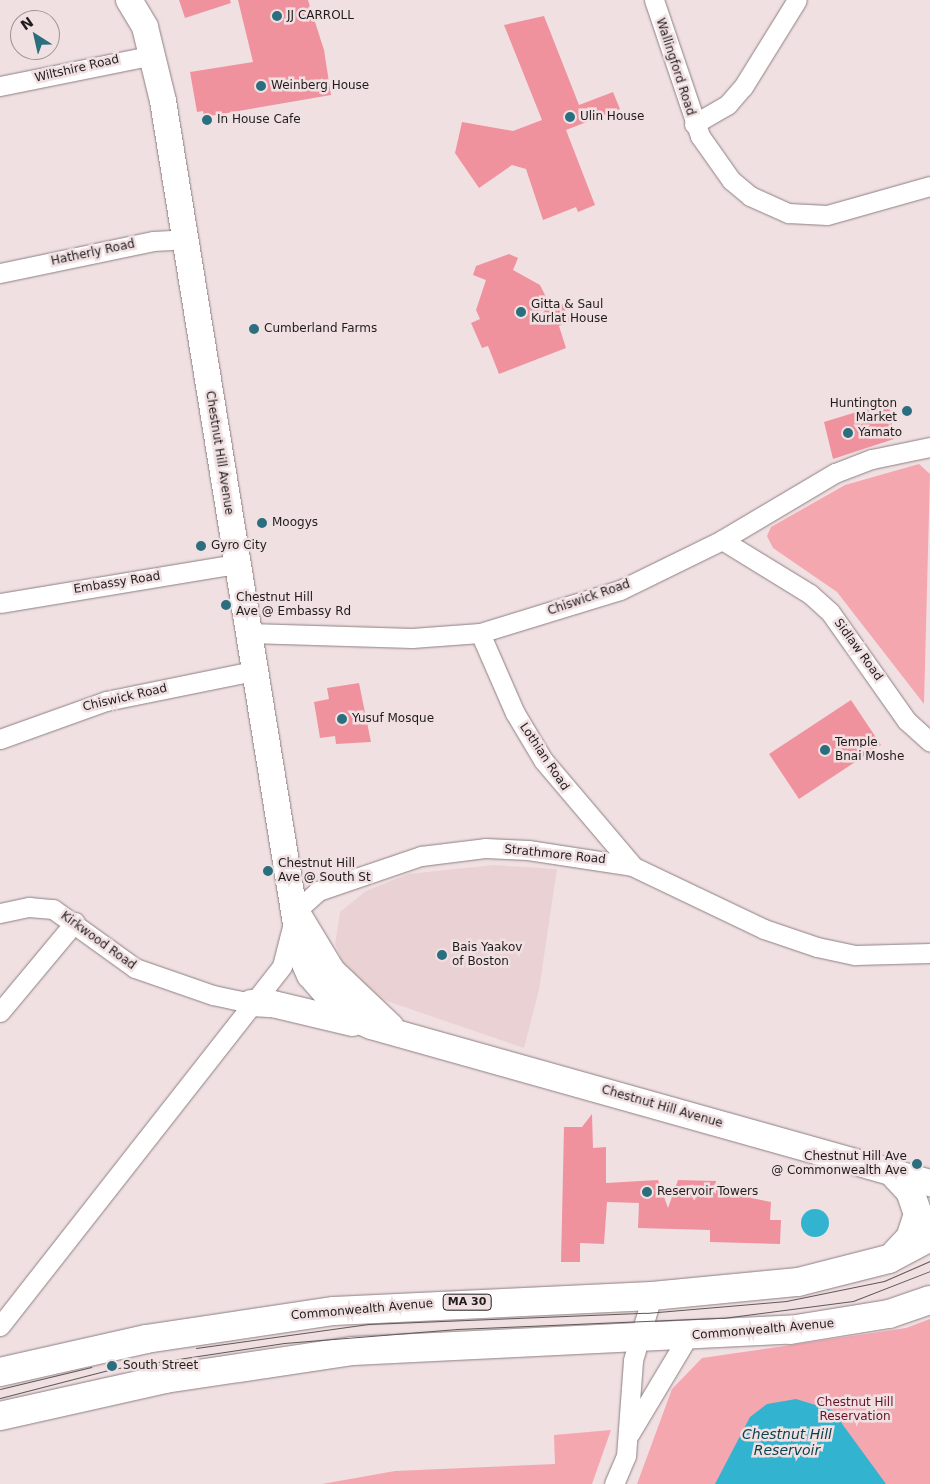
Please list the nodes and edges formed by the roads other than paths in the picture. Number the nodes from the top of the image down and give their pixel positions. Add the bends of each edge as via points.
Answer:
1 (129, 0) edge
2 (654, 0) edge
3 (797, 0) edge
4 (154, 55) junction
5 (0, 86) edge
6 (694, 124) junction
7 (930, 186) edge
8 (186, 239) junction
9 (0, 273) edge
10 (930, 447) edge
11 (722, 540) junction
12 (235, 564) junction
13 (0, 604) edge
14 (249, 633) junction
15 (480, 633) junction
16 (254, 671) junction
17 (0, 739) edge
18 (930, 742) edge
19 (632, 866) junction
20 (296, 911) junction
21 (0, 913) edge
22 (75, 922) junction
23 (930, 953) edge
24 (251, 1003) junction
25 (0, 1012) edge
26 (383, 1029) junction
27 (893, 1173) junction
28 (930, 1183) edge
29 (930, 1237) edge
30 (890, 1259) junction
31 (652, 1296) junction
32 (930, 1300) edge
33 (0, 1326) edge
34 (688, 1336) junction
35 (639, 1339) junction
36 (0, 1372) edge
37 (0, 1416) edge
38 (630, 1433) junction
39 (614, 1484) edge

1 - 4 main road, Chestnut Hill Avenue
2 - 6 street, Wallingford Road
3 - 6 street via 743,87 728,104
4 - 5 street, Wiltshire Road
4 - 8 main road, Chestnut Hill Avenue
6 - 7 street, Wallingford Road via 736,186 756,200 788,212 827,215
8 - 9 street, Hatherly Road via 153,241
8 - 12 main road, Chestnut Hill Avenue
10 - 11 street, Chiswick Road via 872,459 836,474
11 - 15 street, Chiswick Road via 620,590
11 - 18 street, Sidlaw Road via 810,594 830,612 907,721
12 - 13 street, Embassy Road
12 - 14 main road, Chestnut Hill Avenue
14 - 15 street, Chiswick Road via 412,638
14 - 16 main road, Chestnut Hill Avenue
15 - 19 street, Lothian Road via 515,713 543,760
16 - 17 street, Chiswick Road via 106,701
16 - 20 main road, Chestnut Hill Avenue
19 - 20 street, Strathmore Road via 528,850 451,850 386,866 318,891
19 - 23 street, Strathmore Road via 764,929 817,947 855,956
20 - 24 street via 282,966
20 - 26 main road, Chestnut Hill Avenue via 301,955 310,975 335,1006
21 - 22 street, Kirkwood Road via 41,907
22 - 24 street, Kirkwood Road via 134,968 213,995
22 - 25 street
24 - 26 main road via 273,1004
24 - 33 street
26 - 27 main road, Chestnut Hill Avenue
27 - 28 main road, Chestnut Hill Avenue
27 - 30 main road via 910,1191 918,1214 910,1238
29 - 30 main road, Commonwealth Avenue / MA 30
30 - 31 main road, Commonwealth Avenue / MA 30 via 798,1282
31 - 35 street
31 - 36 main road, Commonwealth Avenue / MA 30 via 457,1302 307,1314 146,1339
32 - 34 main road, Commonwealth Avenue via 889,1314 820,1327
34 - 35 main road, Commonwealth Avenue
34 - 38 street
35 - 37 main road, Commonwealth Avenue via 353,1351 165,1379
35 - 38 street via 629,1390
38 - 39 street

